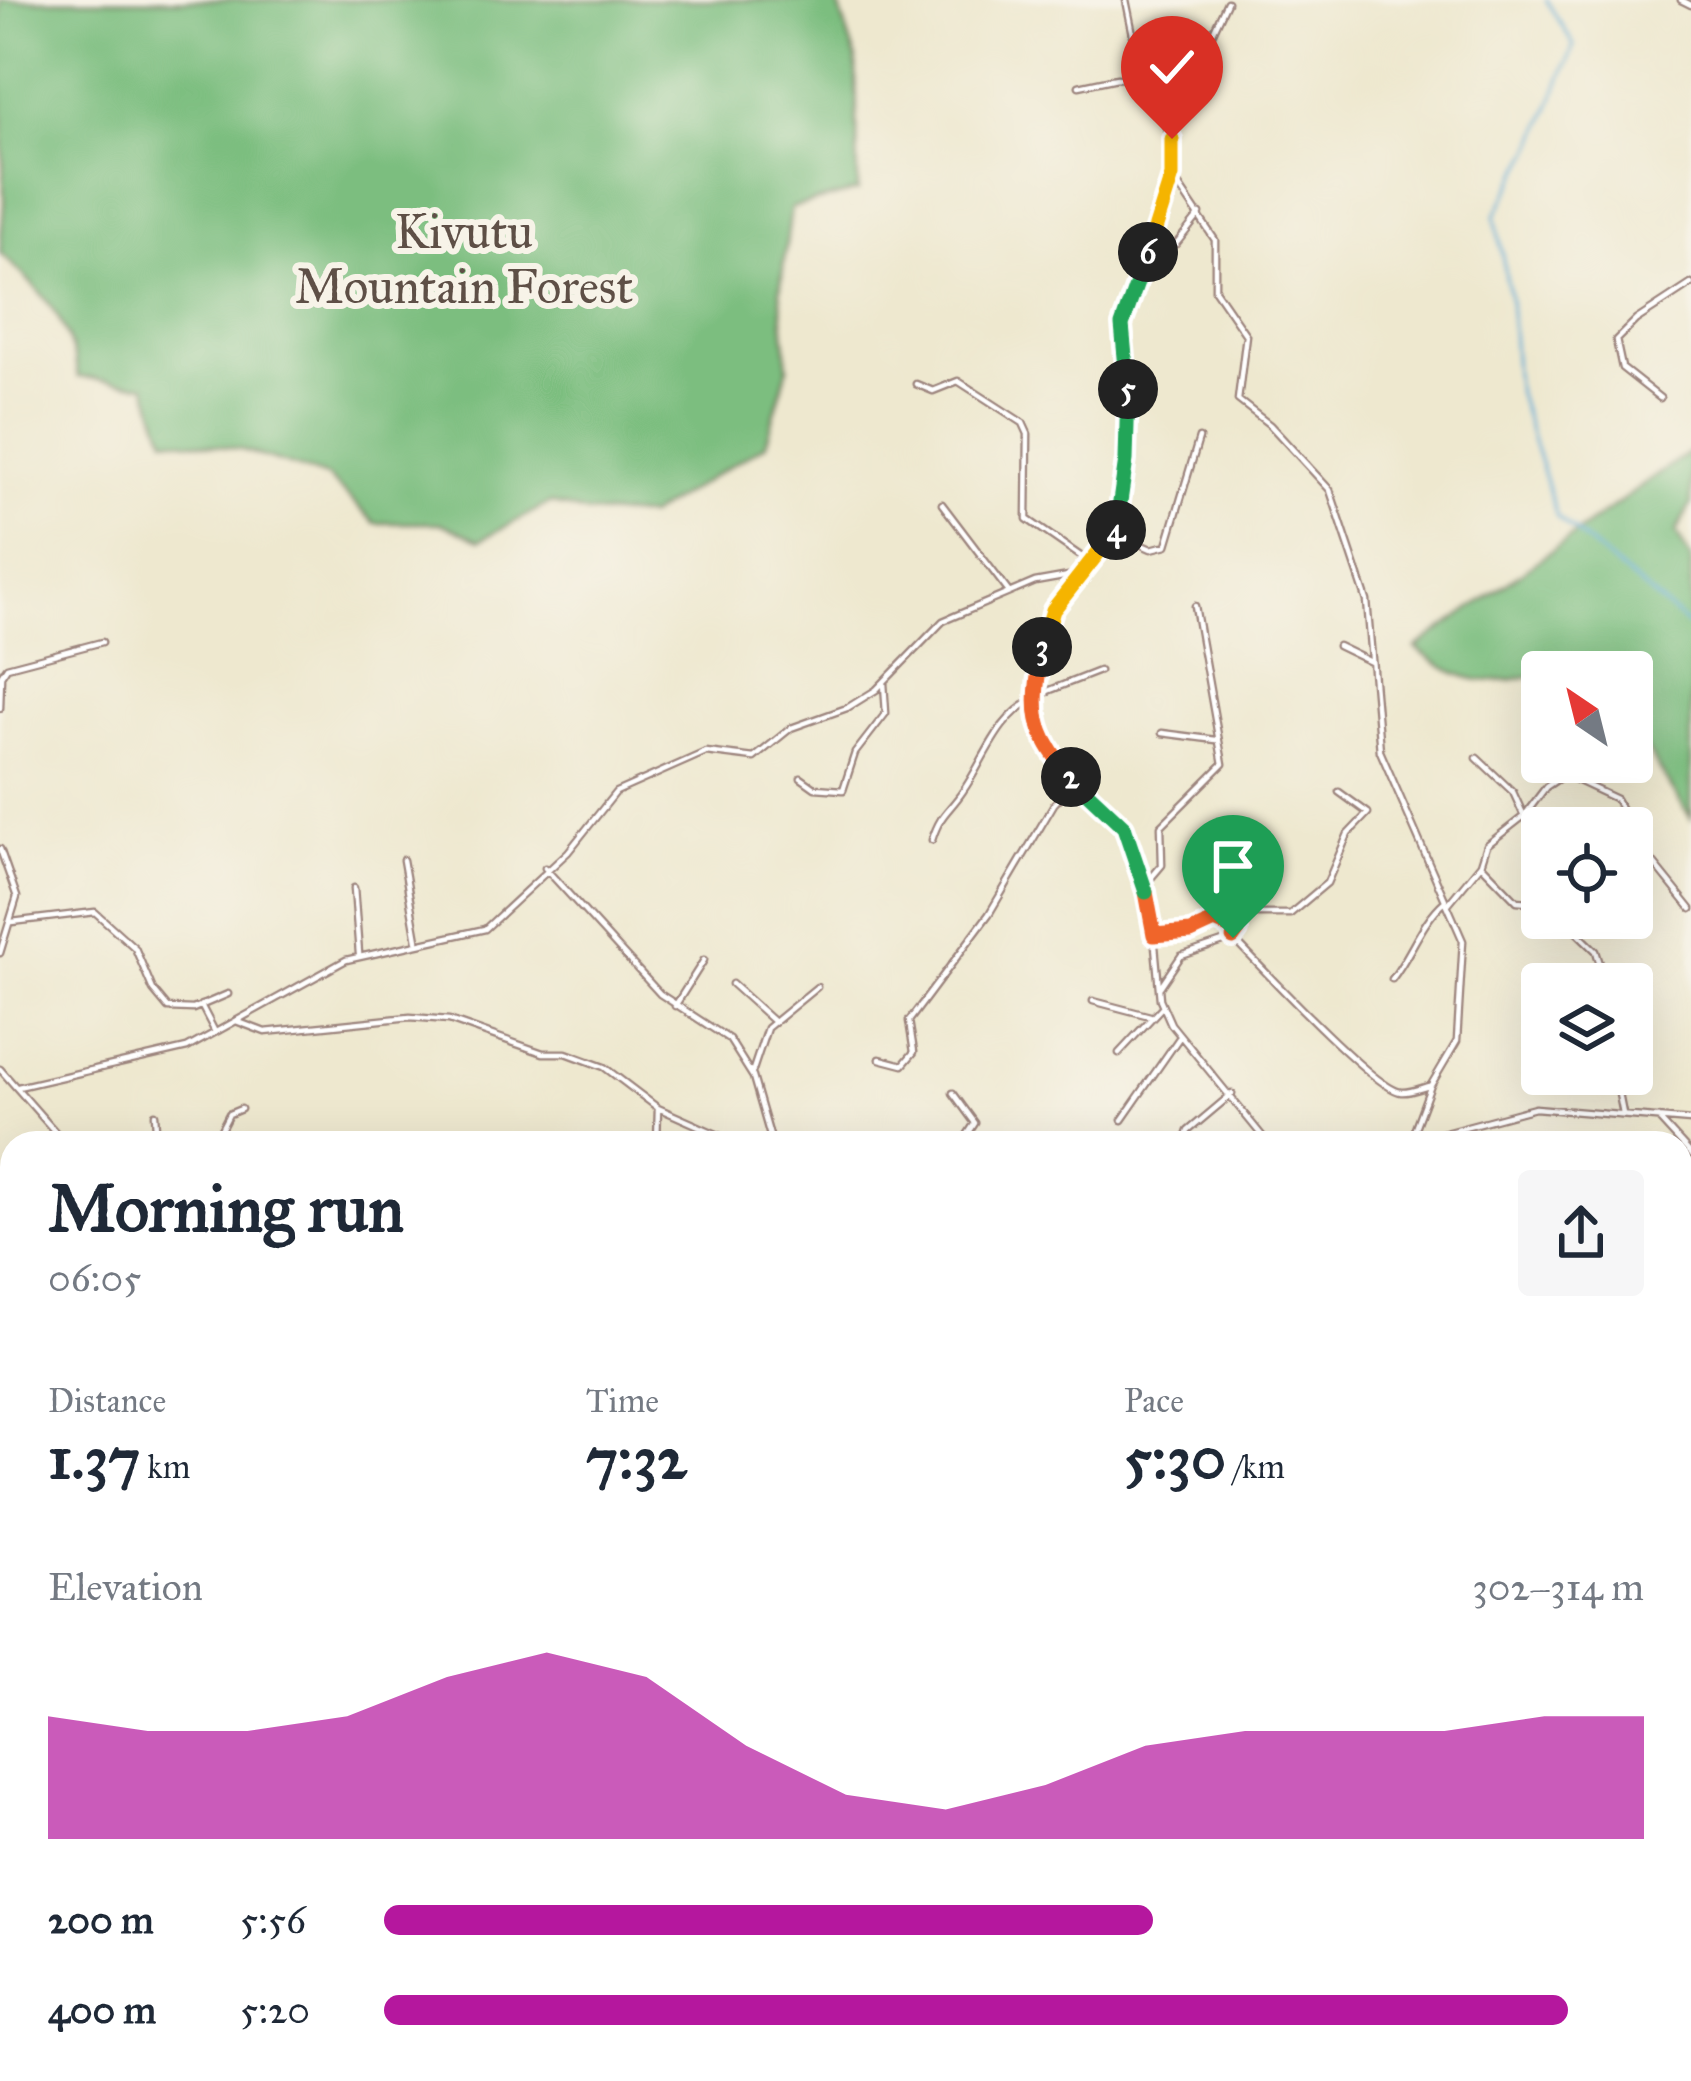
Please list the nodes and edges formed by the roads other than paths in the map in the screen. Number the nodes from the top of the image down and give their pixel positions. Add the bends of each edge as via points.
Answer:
1 (1126, 0) edge
2 (1681, 0) edge
3 (1227, 2) edge
4 (1691, 5) edge
5 (1146, 80) junction
6 (1079, 86) dead end
7 (1168, 129) junction
8 (1172, 176) junction
9 (1200, 214) junction
10 (1176, 244) dead end
11 (1691, 284) edge
12 (916, 384) dead end
13 (1660, 398) dead end
14 (1199, 438) dead end
15 (943, 505) dead end
16 (1115, 533) junction
17 (1090, 562) junction
18 (1080, 574) junction
19 (1009, 593) junction
20 (1195, 607) dead end
21 (102, 642) dead end
22 (1338, 646) dead end
23 (1371, 662) junction
24 (1099, 671) dead end
25 (884, 683) junction
26 (1035, 698) junction
27 (0, 708) edge
28 (1162, 734) dead end
29 (1218, 740) junction
30 (1477, 758) dead end
31 (801, 778) dead end
32 (1075, 782) junction
33 (1554, 783) edge
34 (1582, 783) edge
35 (1340, 792) dead end
36 (1530, 807) edge
37 (1521, 809) edge
38 (1521, 817) edge
39 (932, 840) dead end
40 (0, 849) edge
41 (404, 860) dead end
42 (1481, 865) junction
43 (545, 868) junction
44 (1145, 885) junction
45 (354, 888) dead end
46 (1521, 901) edge
47 (1447, 902) junction
48 (1691, 909) edge
49 (12, 922) junction
50 (1238, 931) junction
51 (1191, 932) junction
52 (1154, 935) junction
53 (1233, 938) junction
54 (417, 940) junction
55 (1190, 951) junction
56 (0, 953) edge
57 (359, 956) junction
58 (704, 960) dead end
59 (1392, 979) dead end
60 (732, 984) dead end
61 (817, 987) dead end
62 (1158, 989) junction
63 (228, 994) dead end
64 (1094, 1001) dead end
65 (201, 1005) junction
66 (675, 1006) junction
67 (1162, 1007) junction
68 (1150, 1016) junction
69 (236, 1021) junction
70 (773, 1022) junction
71 (215, 1032) junction
72 (1179, 1038) junction
73 (1119, 1053) dead end
74 (880, 1059) dead end
75 (0, 1069) edge
76 (752, 1073) junction
77 (1431, 1085) junction
78 (18, 1087) junction
79 (953, 1094) dead end
80 (1232, 1094) junction
81 (1619, 1095) edge
82 (658, 1108) junction
83 (242, 1109) dead end
84 (155, 1114) dead end
85 (1623, 1114) junction
86 (1658, 1117) junction
87 (1122, 1120) dead end
88 (1691, 1120) edge
89 (55, 1131) edge
90 (156, 1131) edge
91 (221, 1131) edge
92 (657, 1131) edge
93 (710, 1131) edge
94 (769, 1131) edge
95 (970, 1131) edge
96 (1188, 1131) edge
97 (1259, 1131) edge
98 (1412, 1131) edge
99 (1460, 1131) edge
100 (1670, 1131) edge

1 - 5 street
2 - 4 street
3 - 7 street
5 - 6 street
5 - 7 street
7 - 8 street
8 - 9 street
8 - 16 street via 1122,325 1128,421
9 - 10 street
9 - 23 street via 1215,240 1215,290 1248,341 1238,400 1330,490 1367,601
11 - 13 street via 1616,340 1622,368
12 - 17 street via 933,391 958,381 1023,423 1027,519
14 - 16 street via 1167,544 1151,549
15 - 19 street
16 - 17 street
17 - 18 street
18 - 19 street
18 - 26 street via 1048,619
19 - 25 street via 937,625
20 - 29 street
21 - 27 street via 7,667
22 - 23 street
23 - 47 street via 1380,752
24 - 26 street
25 - 31 street via 886,713 855,754 843,790
25 - 43 street via 853,706 791,728 754,758 706,752 625,787
26 - 32 street via 1041,736
26 - 39 street via 977,762 940,814
28 - 29 street
29 - 44 street via 1223,764 1161,826 1162,865
30 - 37 street
32 - 44 street via 1124,827
32 - 74 street via 909,1022 914,1052 903,1065
33 - 36 street
34 - 48 street via 1616,799
35 - 50 street via 1368,813 1348,834 1327,883 1290,914 1253,914
38 - 42 street via 1487,844
40 - 49 street via 16,890
41 - 54 street
42 - 46 street
42 - 47 street
43 - 54 street via 491,926
43 - 66 street
44 - 52 street
45 - 57 street
47 - 59 street via 1426,918
47 - 77 street via 1464,950 1461,1012 1457,1041
49 - 56 street
49 - 65 street via 95,912 140,954 162,1004 183,1011
50 - 51 street via 1215,921
50 - 53 street
51 - 52 street
51 - 55 street
52 - 62 street
53 - 55 street
53 - 77 street via 1392,1088
54 - 57 street
55 - 62 street
57 - 69 street
58 - 66 street
60 - 70 street
61 - 70 street
62 - 67 street
63 - 65 street
64 - 68 street
65 - 71 street
66 - 76 street via 729,1039
67 - 68 street
67 - 72 street
68 - 73 street
69 - 71 street
69 - 82 street via 265,1032 449,1020 604,1066
70 - 76 street
71 - 78 street via 163,1055
72 - 80 street
72 - 87 street
75 - 78 street
76 - 94 street
77 - 98 street
78 - 89 street
79 - 95 street via 975,1124
80 - 96 street
80 - 97 street
81 - 85 street
82 - 92 street
82 - 93 street
83 - 91 street
84 - 90 street
85 - 86 street
85 - 99 street via 1535,1108
86 - 88 street
86 - 100 street

